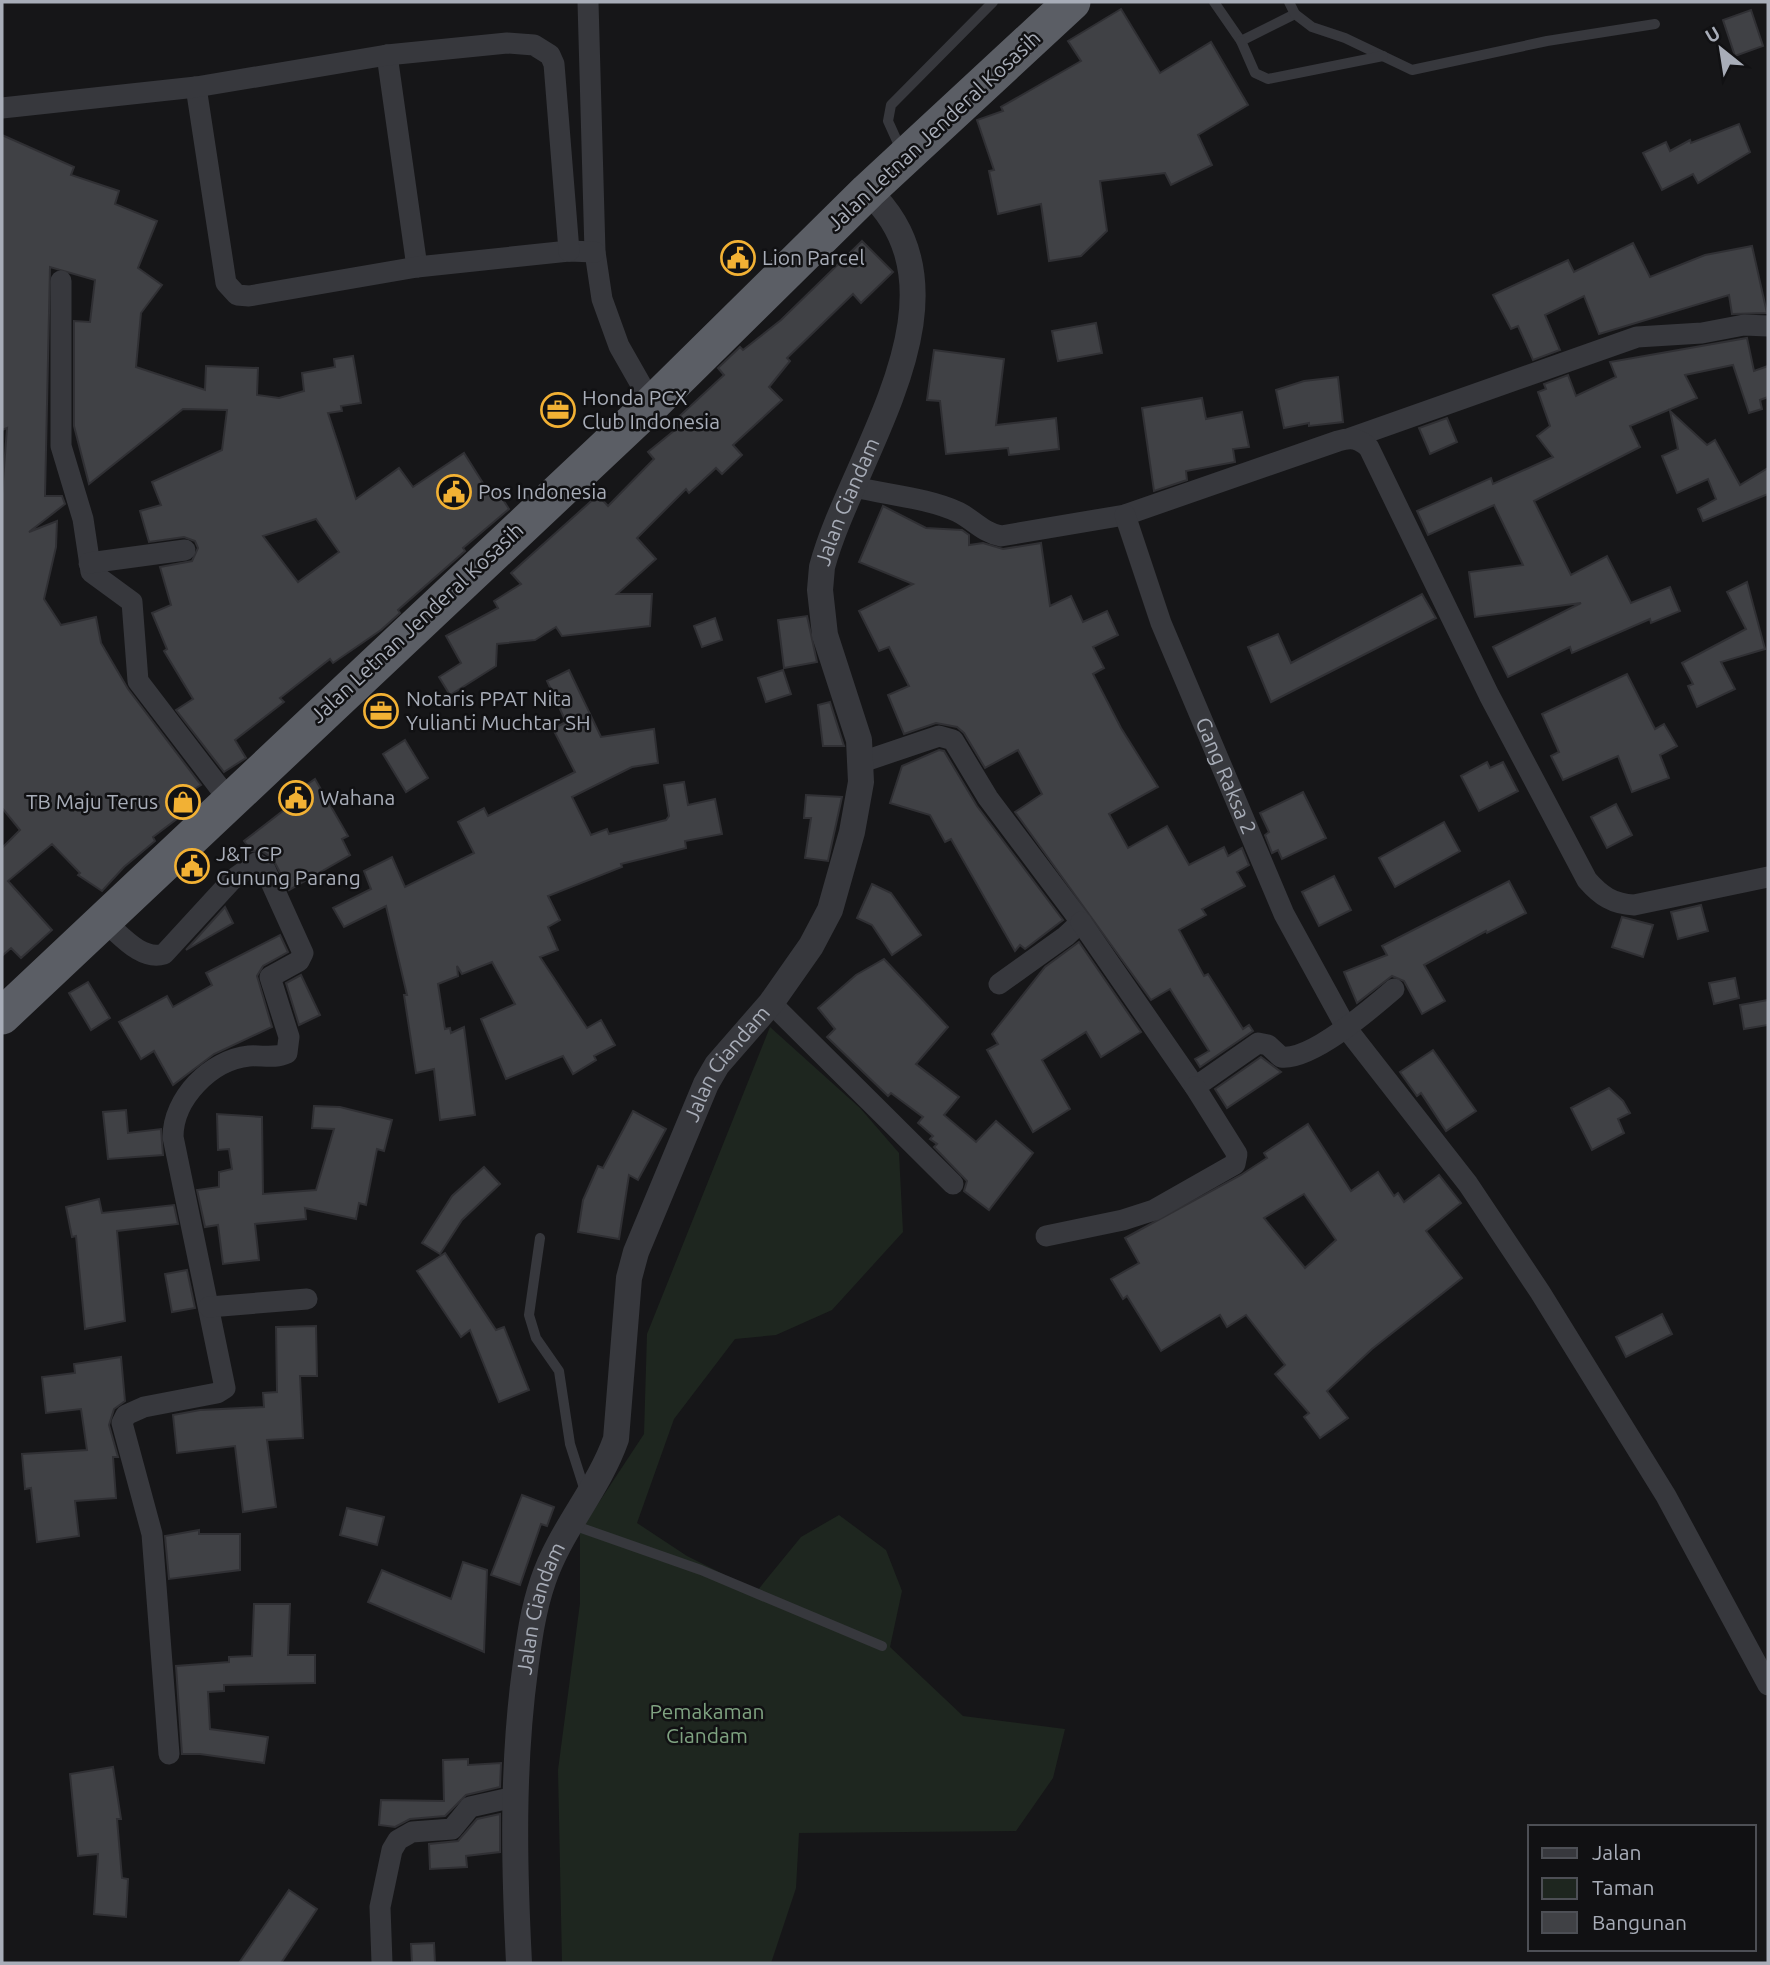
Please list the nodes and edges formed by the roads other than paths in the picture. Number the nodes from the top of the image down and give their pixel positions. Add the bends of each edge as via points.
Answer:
1 (588, 2) edge
2 (993, 2) edge
3 (1072, 2) edge
4 (1214, 2) edge
5 (1289, 2) edge
6 (1295, 14) junction
7 (1655, 24) dead end
8 (1241, 41) junction
9 (387, 55) junction
10 (1382, 56) junction
11 (196, 87) junction
12 (2, 108) edge
13 (905, 158) junction
14 (868, 191) junction
15 (569, 251) junction
16 (595, 251) junction
17 (417, 267) junction
18 (61, 281) dead end
19 (1768, 326) edge
20 (652, 404) junction
21 (1352, 438) junction
22 (855, 487) junction
23 (1125, 515) junction
24 (185, 550) dead end
25 (89, 563) junction
26 (862, 762) junction
27 (229, 800) junction
28 (1768, 877) edge
29 (104, 921) junction
30 (1081, 922) junction
31 (999, 984) dead end
32 (1394, 989) dead end
33 (771, 1003) junction
34 (2, 1016) edge
35 (1347, 1029) junction
36 (1195, 1087) junction
37 (953, 1184) dead end
38 (1046, 1236) dead end
39 (540, 1238) dead end
40 (307, 1299) dead end
41 (209, 1307) junction
42 (587, 1497) junction
43 (570, 1524) junction
44 (882, 1646) dead end
45 (1768, 1685) edge
46 (169, 1754) dead end
47 (515, 1797) junction
48 (382, 1963) edge
49 (520, 1963) edge

1 - 16 street
2 - 13 lane via 891,105 888,121
3 - 13 highway, Jalan Letnan Jenderal Kosasih
4 - 8 lane
5 - 6 lane
6 - 8 lane
6 - 10 lane via 1312,27
7 - 10 lane via 1412,70
8 - 10 lane via 1255,73 1268,79
9 - 11 street
9 - 15 street via 507,43 534,45 551,55 558,86
9 - 17 street
11 - 12 street
11 - 17 street via 230,290 249,296
13 - 14 highway, Jalan Letnan Jenderal Kosasih
14 - 20 highway, Jalan Letnan Jenderal Kosasih
14 - 22 street, Jalan Ciandam via 882,204 905,243 915,294 904,351
15 - 16 street
15 - 17 street
16 - 20 street via 602,299 619,346
18 - 25 street via 61,446 83,519
19 - 21 street via 1637,337
20 - 27 highway, Jalan Letnan Jenderal Kosasih
21 - 23 street
21 - 28 street via 1369,448 1489,695 1597,892 1620,905 1634,905
22 - 23 street via 961,513 988,534 1001,536
22 - 26 street, Jalan Ciandam via 827,551 820,590 825,635
23 - 35 street, Gang Raksa 2 via 1161,623 1284,914
24 - 25 street
25 - 27 street via 95,577 132,602 136,673 142,689
26 - 30 street via 939,736 953,740 988,798
26 - 33 street, Jalan Ciandam via 859,803 830,909 811,946
27 - 29 highway, Jalan Letnan Jenderal Kosasih
29 - 34 highway, Jalan Letnan Jenderal Kosasih
29 - 41 street via 144,954 164,954 232,880 256,863 265,869 303,953 299,961 270,977 289,1037 287,1053 227,1062 183,1097 173,1122
30 - 31 street
30 - 36 street
32 - 35 street
33 - 37 street
33 - 42 street, Jalan Ciandam via 706,1084 636,1252 629,1278 616,1439
35 - 36 street via 1288,1058 1258,1044
35 - 45 street, Gang Raksa 2 via 1468,1184 1540,1292 1666,1496
36 - 38 street via 1237,1153 1235,1164 1154,1210
39 - 42 lane via 529,1315 536,1338 559,1371 570,1444
40 - 41 street
41 - 46 street via 225,1390 144,1407 127,1415 122,1423 152,1534
42 - 43 street, Jalan Ciandam
43 - 44 lane via 701,1570
43 - 47 street, Jalan Ciandam via 554,1552 534,1612 516,1746
47 - 48 street via 477,1803 452,1829 412,1832 398,1840 380,1907
47 - 49 street, Jalan Ciandam

